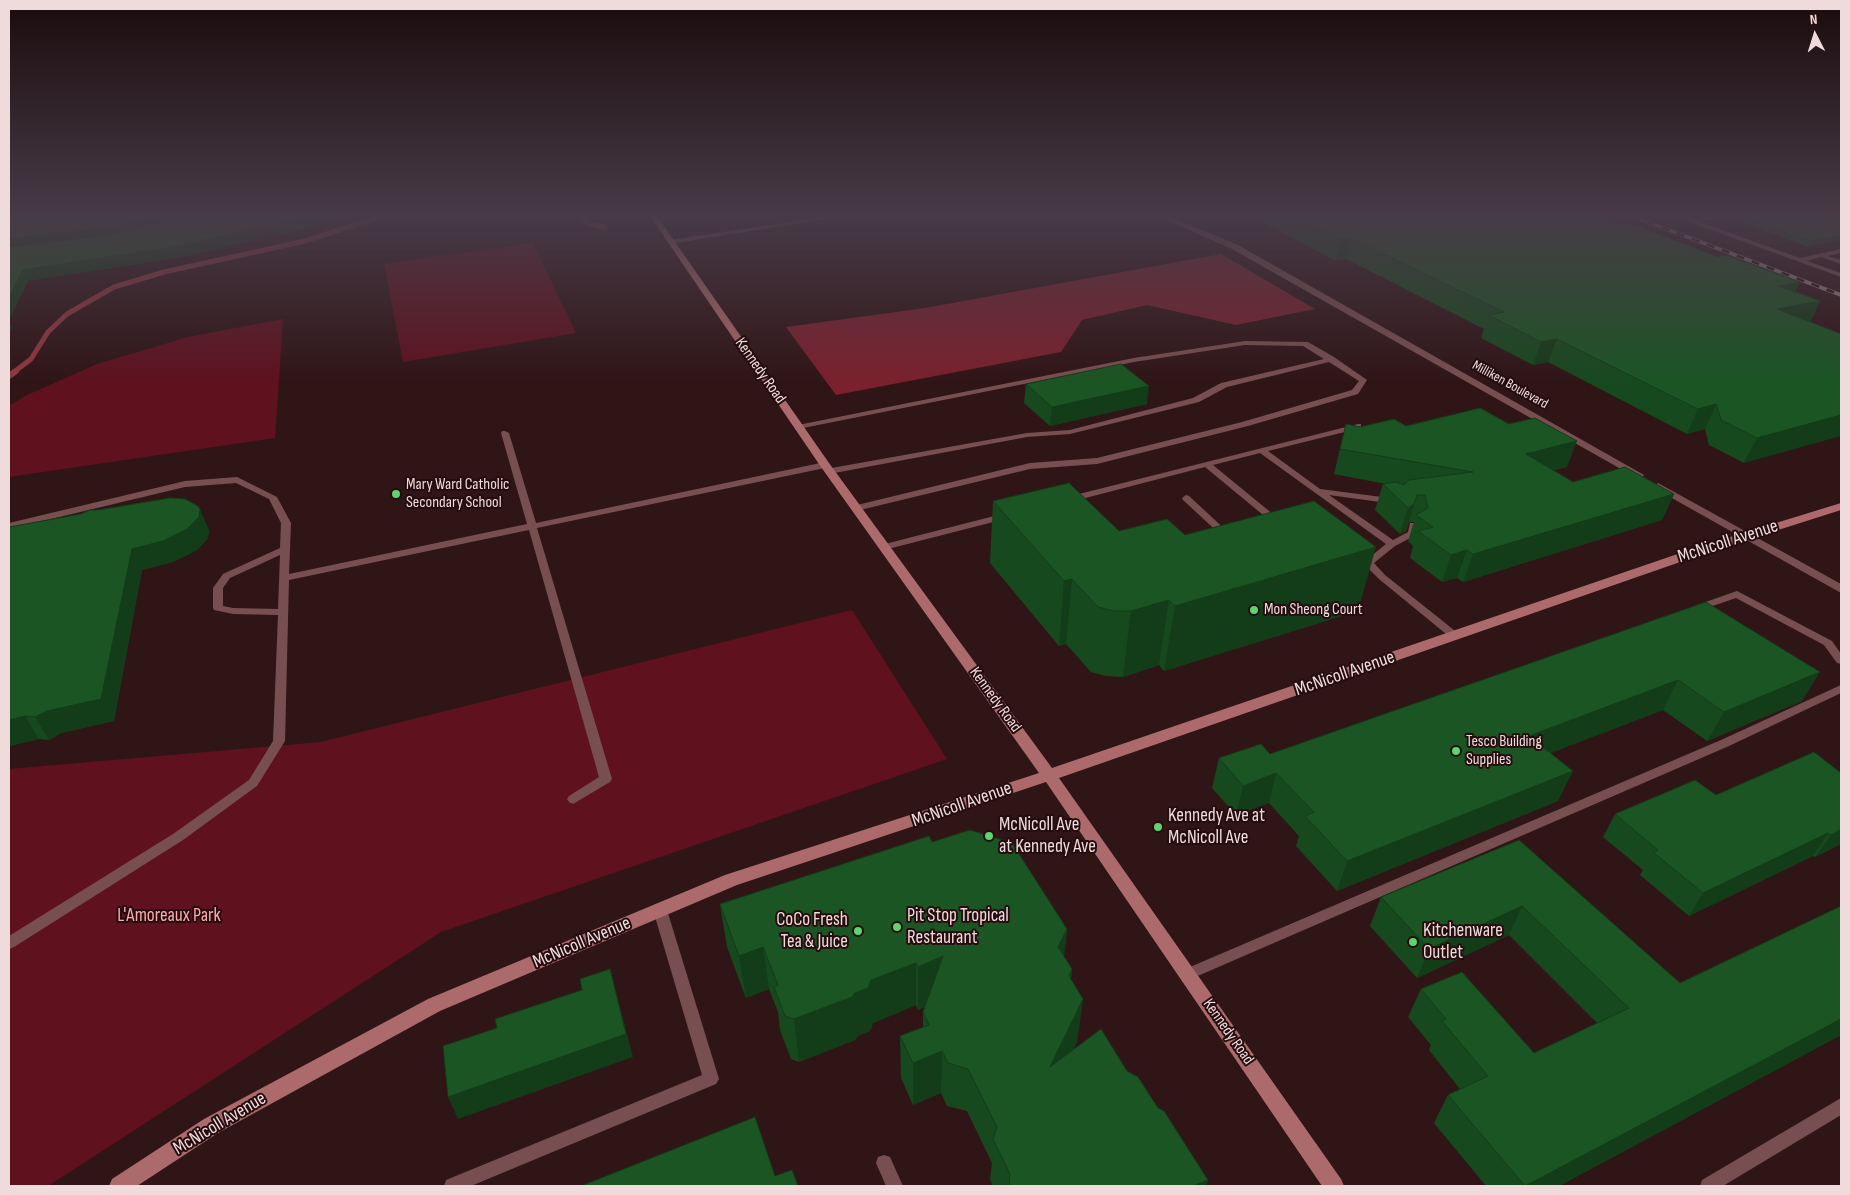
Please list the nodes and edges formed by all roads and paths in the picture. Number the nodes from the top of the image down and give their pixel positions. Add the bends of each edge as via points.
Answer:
1 (691, 272) edge
2 (1279, 272) edge
3 (1331, 359) junction
4 (1358, 426) edge
5 (798, 427) junction
6 (505, 433) dead end
7 (1261, 450) junction
8 (1207, 464) junction
9 (827, 468) junction
10 (1317, 491) junction
11 (1186, 498) dead end
12 (1841, 506) edge
13 (1396, 507) edge
14 (856, 508) junction
15 (1071, 508) edge
16 (1016, 513) edge
17 (1413, 525) edge
18 (9, 526) edge
19 (532, 526) junction
20 (1275, 530) edge
21 (1748, 536) junction
22 (1225, 544) edge
23 (1392, 544) junction
24 (884, 547) junction
25 (285, 548) junction
26 (284, 578) junction
27 (1841, 590) edge
28 (1690, 610) edge
29 (283, 612) junction
30 (1455, 636) junction
31 (1841, 661) edge
32 (1841, 689) edge
33 (1049, 775) junction
34 (574, 799) dead end
35 (660, 910) junction
36 (9, 944) edge
37 (1188, 974) junction
38 (1841, 1106) edge
39 (884, 1163) dead end
40 (119, 1186) edge
41 (452, 1186) edge
42 (895, 1186) edge
43 (1334, 1186) edge
44 (1708, 1186) edge

1 - 5 main road, Kennedy Road
2 - 21 street, Milliken Boulevard
3 - 5 lane via 1305,344 1245,343 1124,362
3 - 9 lane via 1224,385 1196,400 1070,432
3 - 14 lane via 1363,380 1355,392 1097,461 1030,466
4 - 7 lane
5 - 9 main road, Kennedy Road
6 - 19 lane
7 - 8 lane
7 - 10 lane
8 - 15 lane via 1064,501
8 - 20 lane via 1283,528
9 - 14 main road, Kennedy Road
9 - 19 lane
10 - 13 lane via 1382,500
10 - 23 lane
11 - 22 lane via 1234,542
12 - 21 main road, McNicoll Avenue
14 - 24 main road, Kennedy Road
16 - 24 lane
17 - 23 lane via 1413,532
18 - 25 lane via 184,484 237,480 273,497 286,523
19 - 26 lane
19 - 34 lane via 606,778
21 - 27 street, Milliken Boulevard
21 - 30 main road, McNicoll Avenue
23 - 30 lane via 1364,560
24 - 33 main road, Kennedy Road
25 - 26 lane
25 - 29 lane via 226,576 218,588 218,608
26 - 29 lane
28 - 31 lane via 1737,594 1828,643
29 - 36 lane via 279,741 252,783 178,837
30 - 33 main road, McNicoll Avenue
32 - 37 lane via 1725,743
33 - 35 main road, McNicoll Avenue via 732,880
33 - 37 main road, Kennedy Road
35 - 40 main road, McNicoll Avenue via 434,1005 211,1126
35 - 41 lane via 712,1079
37 - 43 main road, Kennedy Road
38 - 44 lane
39 - 42 lane

